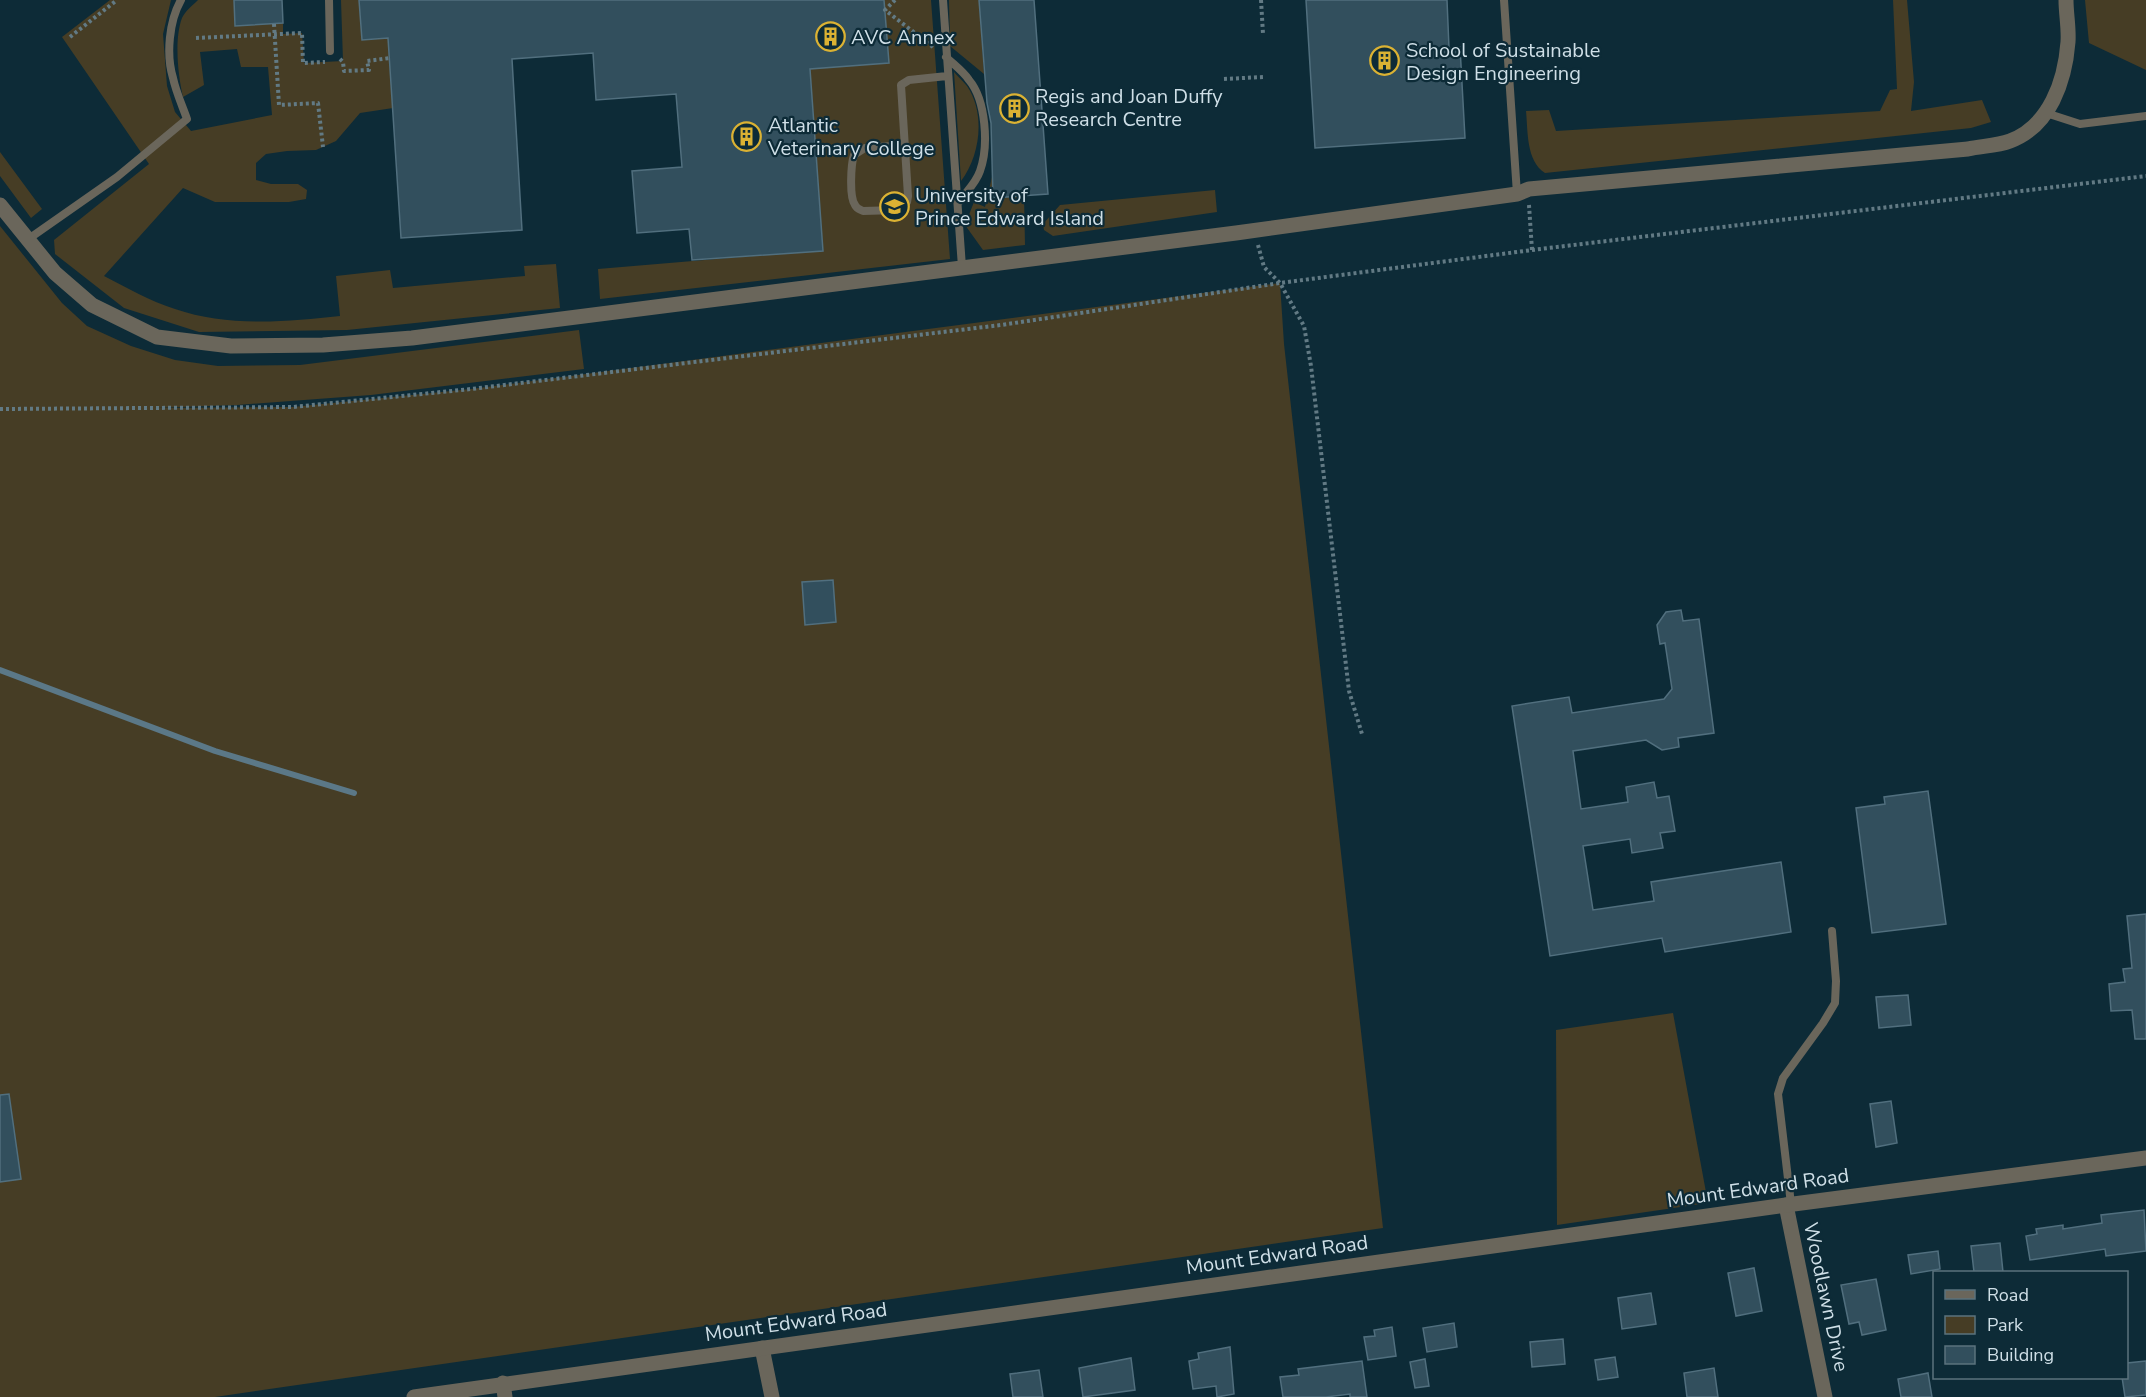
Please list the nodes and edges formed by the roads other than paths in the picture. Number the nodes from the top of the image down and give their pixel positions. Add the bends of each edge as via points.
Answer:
1 (181, 0) edge
2 (328, 0) edge
3 (943, 0) edge
4 (1504, 0) edge
5 (2066, 0) edge
6 (330, 51) road end
7 (946, 57) junction
8 (947, 76) junction
9 (2046, 113) junction
10 (2146, 116) edge
11 (904, 145) junction
12 (1523, 197) junction
13 (959, 202) junction
14 (0, 205) edge
15 (27, 240) junction
16 (962, 267) junction
17 (1832, 931) dead end
18 (2146, 1158) edge
19 (1788, 1205) junction
20 (762, 1348) junction
21 (504, 1390) edge
22 (414, 1397) edge
23 (772, 1397) edge
24 (1825, 1397) edge

1 - 15 lane via 172,27 170,55 172,77 187,119 117,177
2 - 6 lane
3 - 7 lane
4 - 12 lane
5 - 9 street via 2068,41 2061,83
7 - 8 lane
7 - 13 lane via 969,80 982,104 984,138 980,171
8 - 11 lane via 909,80 901,85
8 - 13 lane
9 - 10 lane via 2080,124
9 - 12 street via 2032,128 2010,141 1968,149 1529,189
11 - 11 lane via 907,202 897,210 859,209 852,199 854,155 865,148
12 - 16 street
13 - 16 lane
14 - 15 street
15 - 16 street via 55,273 92,305 157,337 231,346 323,345 412,338
17 - 19 lane via 1835,1003 1784,1078 1778,1094
18 - 19 street, Mount Edward Road
19 - 20 street, Mount Edward Road
19 - 24 street, Woodlawn Drive
20 - 21 street, Mount Edward Road
20 - 23 street
21 - 22 street, Mount Edward Road

